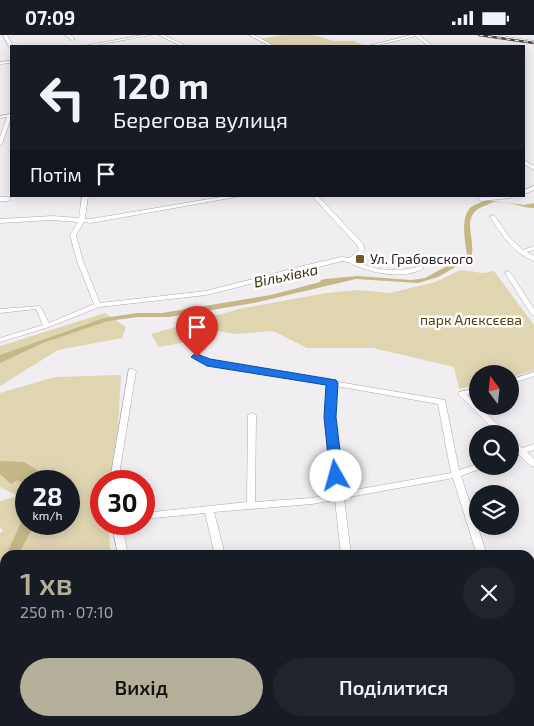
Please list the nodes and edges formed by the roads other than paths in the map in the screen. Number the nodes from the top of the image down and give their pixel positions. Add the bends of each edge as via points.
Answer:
1 (68, 35) edge
2 (149, 35) edge
3 (161, 35) edge
4 (251, 35) edge
5 (417, 35) edge
6 (489, 35) edge
7 (73, 39) dead end
8 (534, 42) edge
9 (100, 45) edge
10 (182, 45) edge
11 (270, 45) edge
12 (374, 45) edge
13 (429, 45) edge
14 (10, 117) edge
15 (0, 144) edge
16 (85, 197) edge
17 (232, 197) edge
18 (316, 197) edge
19 (500, 197) edge
20 (0, 199) edge
21 (8, 199) dead end
22 (481, 199) dead end
23 (492, 217) dead end
24 (82, 220) junction
25 (0, 221) edge
26 (534, 249) edge
27 (522, 252) junction
28 (534, 259) edge
29 (351, 260) junction
30 (421, 269) dead end
31 (508, 273) dead end
32 (98, 305) junction
33 (0, 311) edge
34 (534, 314) edge
35 (47, 326) junction
36 (0, 340) edge
37 (197, 357) dead end
38 (132, 371) dead end
39 (534, 374) edge
40 (519, 379) edge
41 (332, 383) junction
42 (469, 392) edge
43 (469, 401) edge
44 (252, 415) dead end
45 (484, 415) edge
46 (494, 425) edge
47 (534, 447) edge
48 (521, 451) joint
49 (534, 464) edge
50 (116, 470) edge
51 (469, 470) edge
52 (456, 475) junction
53 (339, 496) junction
54 (251, 505) junction
55 (209, 510) junction
56 (155, 515) edge
57 (119, 535) edge
58 (121, 550) edge
59 (219, 550) edge
60 (345, 550) edge
61 (480, 550) edge

1 - 7 street
2 - 9 street
3 - 10 street
4 - 11 street
5 - 12 street
5 - 13 street
6 - 8 street
14 - 15 street
16 - 24 street
17 - 24 street
18 - 29 street via 360,244 362,250
19 - 22 street
20 - 21 street
23 - 27 street
24 - 25 street
24 - 32 street via 73,235
26 - 27 street
27 - 28 street
29 - 30 street via 377,270 413,272
29 - 32 street via 311,266 206,293
31 - 34 street
32 - 35 street
33 - 35 street via 38,307
35 - 36 street
37 - 41 street via 207,362
38 - 50 street
39 - 40 street
41 - 52 street via 442,402
41 - 53 street via 330,417
42 - 43 street via 462,394
44 - 54 street
45 - 46 street
47 - 48 street
48 - 49 street
51 - 52 street
52 - 53 street
52 - 61 street
53 - 54 street
53 - 60 street
54 - 55 street
55 - 56 street
55 - 59 street
57 - 58 street

